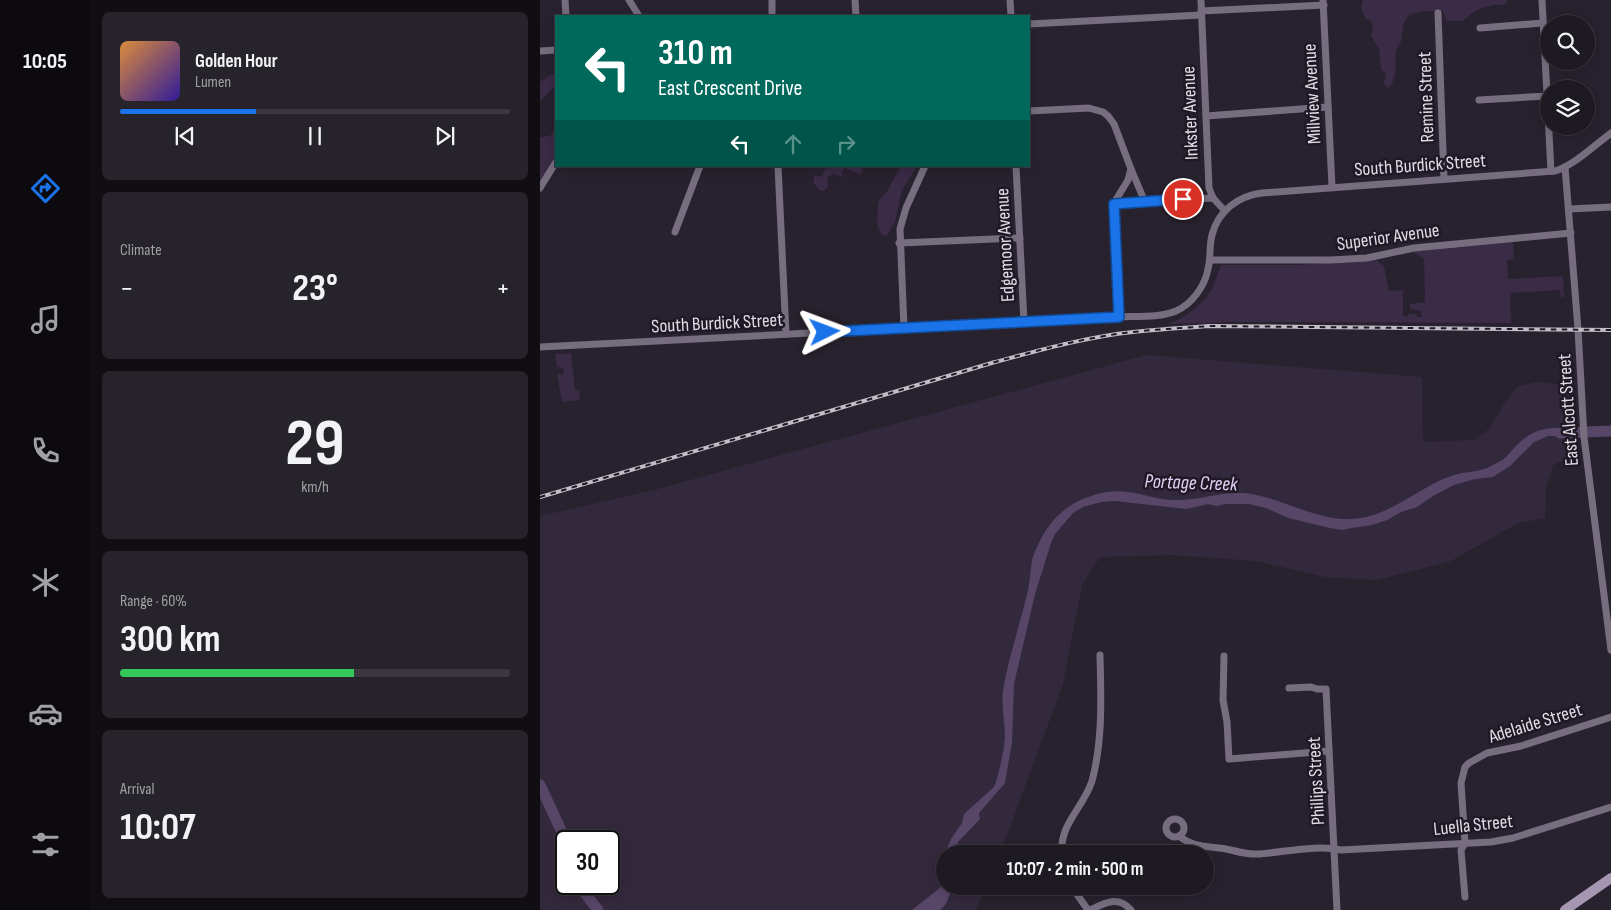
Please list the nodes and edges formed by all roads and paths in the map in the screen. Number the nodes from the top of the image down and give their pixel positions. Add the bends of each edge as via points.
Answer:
1 (565, 0) edge
2 (628, 0) edge
3 (772, 0) edge
4 (855, 0) edge
5 (1010, 0) edge
6 (1201, 0) edge
7 (1542, 0) edge
8 (1323, 3) edge
9 (1201, 13) junction
10 (1438, 13) dead end
11 (566, 15) edge
12 (638, 15) edge
13 (772, 15) edge
14 (856, 15) edge
15 (1011, 15) edge
16 (1543, 15) edge
17 (1030, 24) edge
18 (1540, 24) edge
19 (1480, 28) dead end
20 (555, 50) edge
21 (540, 51) edge
22 (1540, 96) edge
23 (1479, 100) dead end
24 (1328, 107) junction
25 (1030, 111) edge
26 (1206, 116) junction
27 (1611, 133) edge
28 (1549, 135) edge
29 (555, 164) edge
30 (700, 167) edge
31 (778, 167) edge
32 (925, 167) edge
33 (1016, 167) edge
34 (1565, 167) junction
35 (1131, 168) junction
36 (1551, 171) junction
37 (1444, 179) junction
38 (1332, 187) junction
39 (540, 188) edge
40 (1213, 198) junction
41 (1145, 202) junction
42 (1114, 204) junction
43 (1611, 207) edge
44 (1569, 209) junction
45 (1225, 211) junction
46 (675, 232) dead end
47 (1571, 233) junction
48 (1020, 238) junction
49 (899, 243) junction
50 (1210, 260) junction
51 (1119, 317) junction
52 (1024, 322) junction
53 (904, 328) junction
54 (786, 334) junction
55 (540, 347) edge
56 (1611, 650) edge
57 (1100, 655) dead end
58 (1224, 656) dead end
59 (1289, 688) dead end
60 (1611, 717) edge
61 (1329, 752) junction
62 (1611, 807) edge
63 (1179, 836) dead end
64 (1465, 844) junction
65 (1061, 845) edge
66 (1334, 848) junction
67 (1611, 878) edge
68 (1078, 895) edge
69 (1465, 897) dead end
70 (1569, 909) edge
71 (1089, 910) edge
72 (1131, 910) edge
73 (1337, 910) edge

1 - 11 street
2 - 12 street
3 - 13 street
4 - 14 street
5 - 15 street
6 - 9 street, Inkster Avenue
7 - 16 street
8 - 9 street
8 - 24 street, Millview Avenue
9 - 17 street
9 - 26 street, Inkster Avenue
10 - 37 street, Remine Street
18 - 19 street
20 - 21 street
22 - 23 street
24 - 26 street
24 - 38 street, Millview Avenue
25 - 35 street via 1089,108 1103,112 1114,124
26 - 40 street, Inkster Avenue via 1209,188
27 - 34 street, South Burdick Street
28 - 36 street
29 - 39 street
30 - 46 street
31 - 54 street
32 - 49 street via 902,219
33 - 48 street, Edgemoor Avenue
34 - 36 street, South Burdick Street
34 - 44 street, East Alcott Street
35 - 41 street
35 - 42 street
36 - 37 street, South Burdick Street
37 - 38 street, South Burdick Street
38 - 45 street, South Burdick Street via 1252,194 1233,203
40 - 41 street
40 - 45 street
41 - 42 street
42 - 51 street
43 - 44 street
44 - 47 street, East Alcott Street
45 - 50 street via 1214,231
47 - 50 street, Superior Avenue via 1414,248 1367,258
47 - 56 street, East Alcott Street via 1584,437
48 - 49 street
48 - 52 street, Edgemoor Avenue
49 - 53 street
50 - 51 street, South Burdick Street via 1203,283 1191,300 1178,310
51 - 52 street, South Burdick Street
52 - 53 street, South Burdick Street
53 - 54 street, South Burdick Street
54 - 55 street, South Burdick Street
57 - 65 street via 1101,703 1092,782 1064,831
58 - 61 street via 1223,700 1229,759
59 - 61 street, Phillips Street via 1326,689
60 - 64 street, Adelaide Street via 1521,746 1487,753 1470,763 1461,782
61 - 66 street, Phillips Street
62 - 64 street, Luella Street via 1513,838
63 - 66 street, Luella Street via 1198,845 1254,854
64 - 66 street, Luella Street
64 - 69 street via 1461,850
66 - 73 street, Phillips Street
67 - 70 main road
68 - 71 street
71 - 72 street via 1115,900

